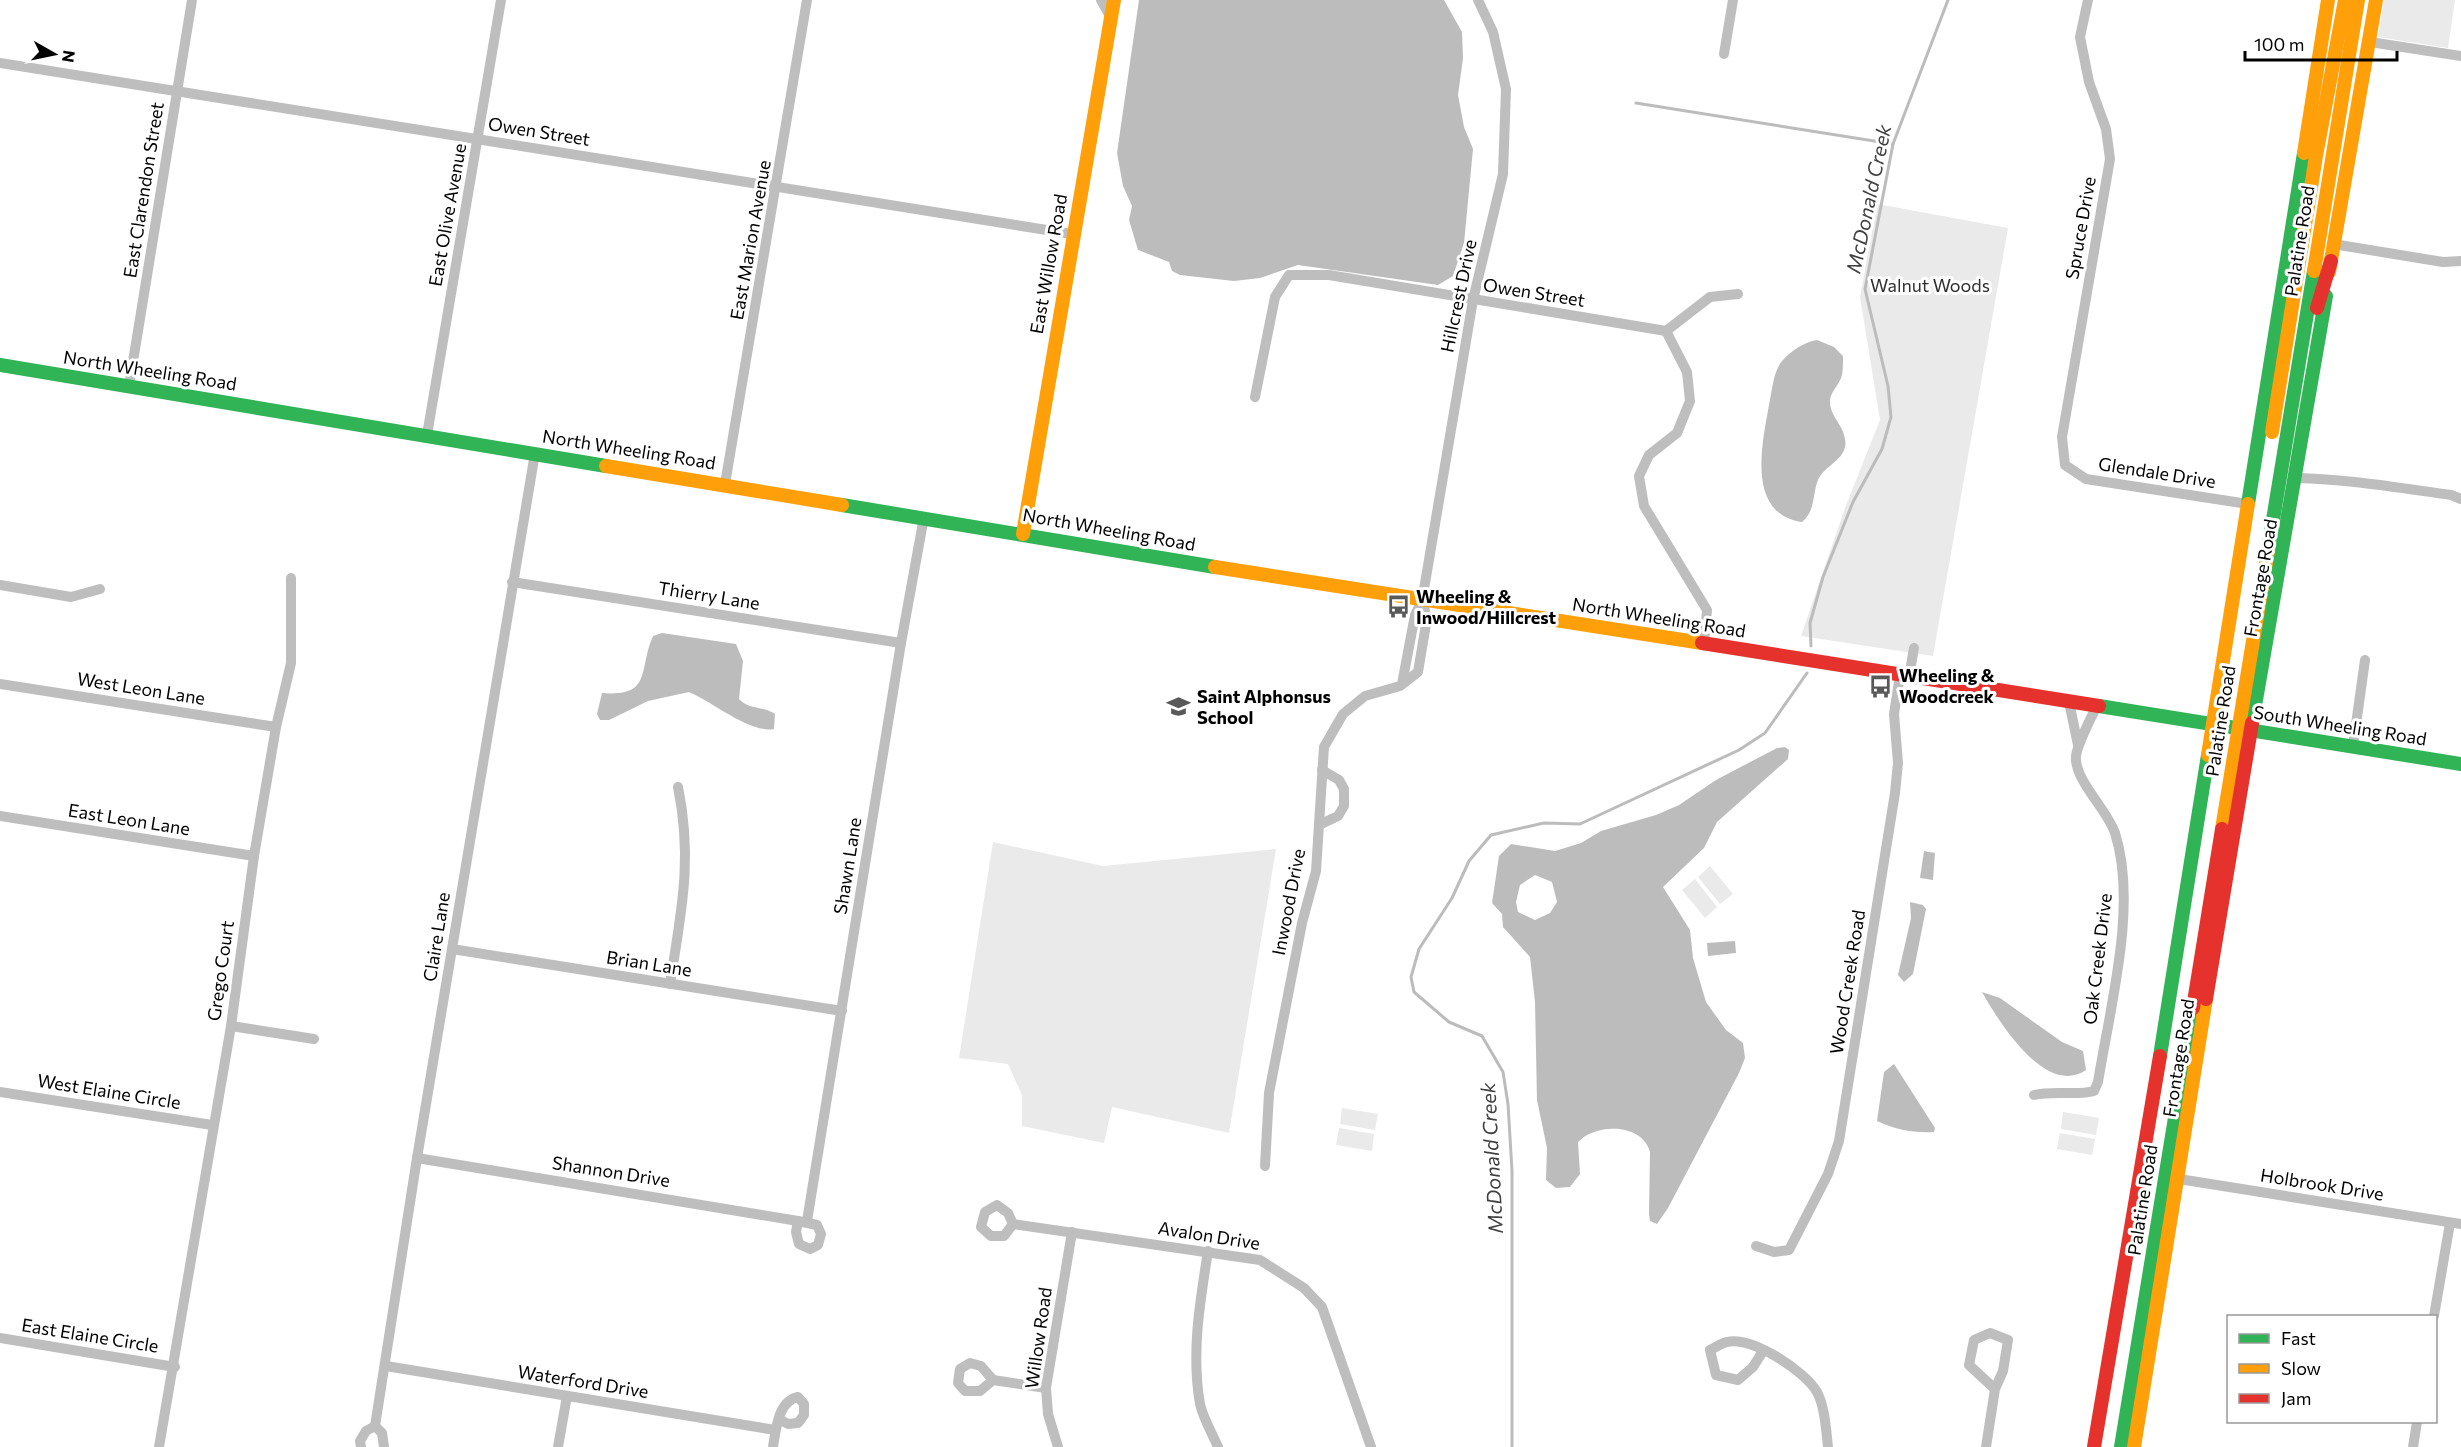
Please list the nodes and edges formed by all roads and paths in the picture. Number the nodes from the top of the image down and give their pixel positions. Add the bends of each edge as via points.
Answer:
1 (192, 0) edge
2 (501, 0) edge
3 (807, 0) edge
4 (1101, 0) edge
5 (1114, 0) edge
6 (1478, 0) edge
7 (1733, 0) edge
8 (2088, 0) edge
9 (2328, 0) edge
10 (2345, 0) edge
11 (2358, 0) edge
12 (2376, 0) edge
13 (1111, 18) junction
14 (2370, 42) junction
15 (1724, 54) dead end
16 (2461, 56) edge
17 (0, 63) edge
18 (177, 91) junction
19 (477, 139) junction
20 (2316, 156) junction
21 (777, 187) junction
22 (1072, 234) junction
23 (2333, 244) junction
24 (2331, 261) junction
25 (2461, 261) edge
26 (1738, 294) dead end
27 (1473, 300) junction
28 (1666, 331) junction
29 (2271, 357) junction
30 (0, 365) edge
31 (2294, 385) junction
32 (129, 386) junction
33 (1255, 396) dead end
34 (427, 435) junction
35 (535, 453) junction
36 (2065, 465) joint
37 (2296, 478) junction
38 (724, 484) junction
39 (2461, 499) edge
40 (2248, 504) junction
41 (924, 517) junction
42 (1023, 534) junction
43 (291, 578) dead end
44 (512, 582) junction
45 (0, 585) edge
46 (100, 589) dead end
47 (1422, 601) junction
48 (901, 643) junction
49 (1704, 643) junction
50 (1914, 648) dead end
51 (2365, 660) dead end
52 (1905, 676) junction
53 (0, 684) edge
54 (2069, 702) junction
55 (2097, 706) junction
56 (2212, 726) junction
57 (276, 728) junction
58 (2233, 728) junction
59 (2253, 731) junction
60 (2079, 745) junction
61 (2353, 746) junction
62 (2461, 764) edge
63 (1322, 770) junction
64 (678, 787) dead end
65 (0, 816) edge
66 (1318, 825) junction
67 (254, 856) junction
68 (452, 949) junction
69 (670, 984) junction
70 (2206, 1000) junction
71 (842, 1011) junction
72 (231, 1026) junction
73 (314, 1040) dead end
74 (0, 1092) edge
75 (2034, 1095) dead end
76 (2175, 1119) junction
77 (212, 1125) junction
78 (417, 1158) junction
79 (1264, 1166) dead end
80 (2179, 1179) junction
81 (803, 1221) joint
82 (1013, 1224) dead end
83 (2455, 1224) edge
84 (1072, 1232) junction
85 (1756, 1246) dead end
86 (1208, 1251) junction
87 (2434, 1315) edge
88 (0, 1338) edge
89 (1763, 1351) junction
90 (386, 1366) junction
91 (174, 1367) junction
92 (993, 1380) dead end
93 (1046, 1388) junction
94 (1995, 1389) junction
95 (567, 1396) junction
96 (2417, 1423) edge
97 (375, 1426) junction
98 (159, 1447) edge
99 (361, 1447) edge
100 (384, 1447) edge
101 (558, 1447) edge
102 (773, 1447) edge
103 (1058, 1447) edge
104 (1218, 1447) edge
105 (1371, 1447) edge
106 (1828, 1447) edge
107 (1986, 1447) edge
108 (2094, 1447) edge
109 (2108, 1447) edge
110 (2121, 1447) edge
111 (2134, 1447) edge
112 (2413, 1447) edge

1 - 18 street, East Clarendon Street
2 - 19 street, East Olive Avenue
3 - 21 street, East Marion Avenue
4 - 13 street
5 - 13 main road, East Willow Road
6 - 27 street, Hillcrest Drive via 1493,32 1506,89 1503,174
7 - 15 street
8 - 36 street, Spruce Drive via 2080,36 2089,82 2106,129 2110,159 2062,436
9 - 29 main road, Frontage Road
10 - 20 main road, Palatine Road
11 - 31 main road, Palatine Road
12 - 14 main road, Frontage Road
13 - 22 main road, East Willow Road
14 - 16 street
14 - 23 main road, Frontage Road
17 - 18 street, Owen Street
18 - 19 street, Owen Street
18 - 32 street, East Clarendon Street
19 - 21 street, Owen Street
19 - 34 street, East Olive Avenue
20 - 29 main road
20 - 58 main road, Palatine Road
21 - 22 street, Owen Street
21 - 38 street, East Marion Avenue
22 - 42 main road, East Willow Road
23 - 24 main road, Frontage Road
23 - 25 street via 2443,262
24 - 31 main road
24 - 37 main road, Frontage Road
26 - 28 street via 1710,297
27 - 28 street, Owen Street
27 - 33 street, Owen Street via 1329,275 1290,275 1275,297
27 - 47 street, Hillcrest Drive
28 - 49 street via 1687,372 1690,401 1677,433 1649,455 1639,476 1644,506 1707,610
29 - 40 main road, Frontage Road
30 - 32 main road, North Wheeling Road
31 - 58 main road, Palatine Road
32 - 34 main road, North Wheeling Road
34 - 35 main road, North Wheeling Road
35 - 38 main road, North Wheeling Road
35 - 44 street, Claire Lane
36 - 40 street, Glendale Drive via 2086,479
37 - 39 street via 2384,485
37 - 59 main road, Frontage Road
38 - 41 main road, North Wheeling Road
40 - 56 main road, Frontage Road
41 - 42 main road, North Wheeling Road
41 - 48 street, Shawn Lane
42 - 47 main road, North Wheeling Road
43 - 57 street, Grego Court via 291,663
44 - 48 street, Thierry Lane
44 - 68 street, Claire Lane
45 - 46 street via 71,597
47 - 49 main road, North Wheeling Road
47 - 63 street, Inwood Drive via 1427,618 1418,672 1410,681 1365,696 1342,714 1324,747
48 - 71 street, Shawn Lane
49 - 52 main road, North Wheeling Road
50 - 52 street
51 - 61 street
52 - 54 main road, North Wheeling Road
52 - 85 street, Wood Creek Road via 1894,714 1898,763 1895,793 1835,1158 1789,1250 1774,1252
53 - 57 street, West Leon Lane
54 - 55 main road, North Wheeling Road
54 - 60 street, Oak Creek Drive
55 - 56 main road, North Wheeling Road
55 - 60 street, Oak Creek Drive
56 - 58 main road, South Wheeling Road
56 - 108 main road, Frontage Road
57 - 67 street, Grego Court
58 - 59 main road, South Wheeling Road
58 - 76 main road, Palatine Road
58 - 109 main road, Palatine Road
59 - 61 main road, South Wheeling Road
59 - 70 main road, Frontage Road
60 - 75 street, Oak Creek Drive via 2075,758 2080,776 2114,832 2124,890 2123,927 2094,1090
61 - 62 main road, South Wheeling Road
63 - 66 street, Inwood Drive
63 - 66 street via 1339,780 1344,789 1344,806 1338,816
64 - 69 street via 685,820 686,879
65 - 67 street, East Leon Lane
66 - 79 street, Inwood Drive via 1316,872 1302,923 1269,1093
67 - 72 street, Grego Court
68 - 69 street, Brian Lane
68 - 78 street, Claire Lane
69 - 71 street, Brian Lane
70 - 76 main road
70 - 80 main road, Frontage Road
71 - 81 street, Shawn Lane
72 - 73 street
72 - 77 street, Grego Court
74 - 77 street, West Elaine Circle
76 - 110 main road, Palatine Road
77 - 91 street, Grego Court
78 - 81 street, Shannon Drive
78 - 90 street, Claire Lane
80 - 83 street, Holbrook Drive
80 - 111 main road, Frontage Road
82 - 84 street, Avalon Drive
83 - 87 street
84 - 86 street, Avalon Drive
84 - 93 street, Willow Road
86 - 104 street via 1196,1322 1198,1378 1201,1406
86 - 105 street, Avalon Drive via 1260,1260 1305,1288 1322,1307
88 - 91 street, East Elaine Circle
89 - 89 street via 1750,1344 1728,1342 1710,1350 1716,1375 1738,1380
89 - 106 street via 1801,1371 1818,1393
90 - 95 street, Waterford Drive
90 - 97 street, Claire Lane
91 - 98 street, Grego Court
92 - 93 street
93 - 103 street, Willow Road via 1048,1414
94 - 94 street via 2003,1371 2008,1340 1990,1333 1974,1340 1969,1365
94 - 107 street
95 - 101 street
95 - 102 street, Waterford Drive via 778,1425
96 - 112 street
97 - 99 street via 366,1431
97 - 100 street via 382,1433

